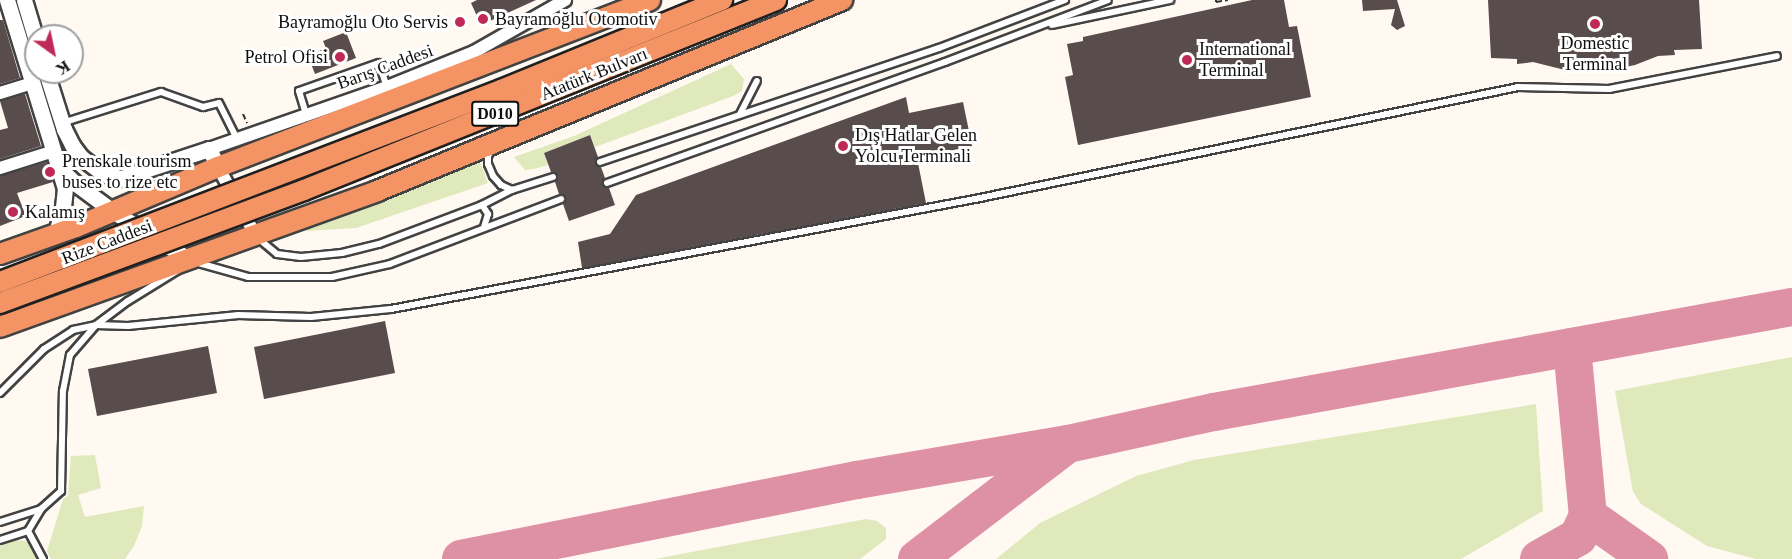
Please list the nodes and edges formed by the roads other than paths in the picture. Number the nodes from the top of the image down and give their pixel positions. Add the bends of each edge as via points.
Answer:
1 (24, 0) edge
2 (565, 0) edge
3 (650, 0) edge
4 (722, 0) edge
5 (776, 0) edge
6 (842, 0) edge
7 (1065, 0) edge
8 (1108, 0) edge
9 (1170, 0) edge
10 (6, 9) edge
11 (31, 24) edge
12 (1037, 28) junction
13 (939, 48) junction
14 (1777, 56) dead end
15 (24, 60) edge
16 (945, 62) junction
17 (757, 81) dead end
18 (26, 84) edge
19 (33, 84) edge
20 (50, 84) edge
21 (387, 87) junction
22 (0, 93) edge
23 (306, 114) junction
24 (740, 114) junction
25 (62, 123) junction
26 (237, 140) junction
27 (495, 144) junction
28 (54, 151) junction
29 (213, 158) junction
30 (600, 162) dead end
31 (0, 168) edge
32 (60, 169) junction
33 (196, 176) junction
34 (553, 177) dead end
35 (607, 183) dead end
36 (512, 190) junction
37 (232, 192) junction
38 (147, 198) junction
39 (561, 200) dead end
40 (214, 201) joint
41 (482, 205) junction
42 (114, 212) junction
43 (212, 224) joint
44 (484, 227) junction
45 (144, 231) junction
46 (56, 234) junction
47 (256, 236) junction
48 (0, 254) edge
49 (190, 260) junction
50 (0, 282) edge
51 (0, 303) edge
52 (96, 325) junction
53 (0, 327) edge
54 (0, 393) edge
55 (41, 508) junction
56 (0, 522) edge
57 (28, 531) junction
58 (0, 540) edge
59 (43, 559) edge

1 - 11 street
2 - 21 street, Barış Caddesi via 487,46
3 - 29 highway
4 - 40 highway, Atatürk Bulvarı / D010, bridge
5 - 43 highway, Atatürk Bulvarı / D010, bridge
6 - 27 highway
7 - 13 lane
8 - 12 lane
9 - 12 lane
10 - 15 street
12 - 16 lane
13 - 16 lane
13 - 24 lane
14 - 52 lane via 1609,89 1518,87 963,201 391,309 311,317 238,315 128,326
16 - 35 lane
17 - 24 lane
18 - 22 street
19 - 28 street
20 - 25 street
21 - 23 street, Barış Caddesi
21 - 23 lane via 380,63 299,91
23 - 26 street, Barış Caddesi
24 - 30 lane
25 - 26 lane via 161,92 203,107 219,103
25 - 29 street via 72,145 86,162 102,173 121,178
26 - 29 street, Barış Caddesi
27 - 36 lane via 488,164 501,185
27 - 47 highway
28 - 31 street
28 - 32 street
29 - 33 highway
29 - 37 street
32 - 42 street
32 - 46 street via 65,188
33 - 37 street via 218,181
33 - 38 highway
34 - 36 lane
36 - 41 lane
37 - 47 street
38 - 42 highway
38 - 45 highway via 142,212
39 - 44 lane
40 - 50 highway, Rize Caddesi / D010, bridge
41 - 44 lane via 488,214
41 - 47 lane via 379,244 342,253 277,255
42 - 45 street
42 - 46 highway
43 - 51 highway, Rize Caddesi / D010, bridge
44 - 49 lane via 390,264 332,277 248,277
45 - 49 street
46 - 48 highway
47 - 49 highway
49 - 52 lane via 174,275
49 - 53 highway
52 - 54 lane via 73,330 44,349
52 - 55 lane via 69,355 63,391 61,491
55 - 56 lane
55 - 57 lane
57 - 58 lane
57 - 59 lane

